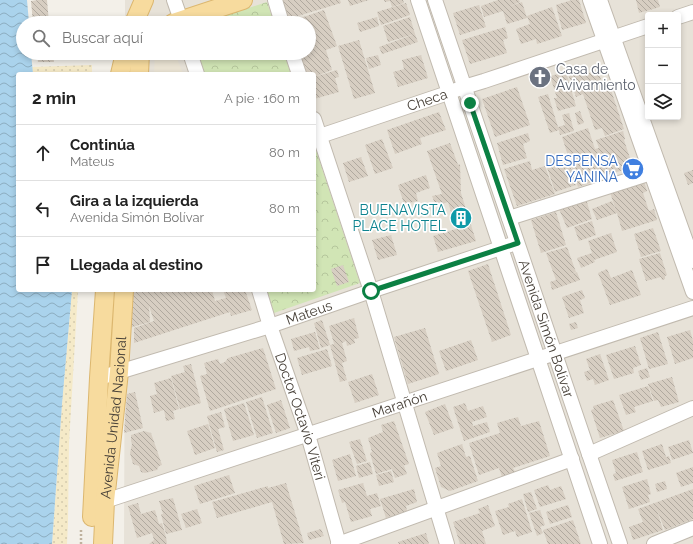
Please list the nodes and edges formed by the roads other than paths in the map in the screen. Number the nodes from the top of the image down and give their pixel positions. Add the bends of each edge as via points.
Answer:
1 (144, 0) edge
2 (174, 0) edge
3 (243, 0) edge
4 (275, 0) edge
5 (418, 0) edge
6 (435, 0) edge
7 (590, 0) edge
8 (600, 0) edge
9 (693, 12) edge
10 (137, 16) edge
11 (177, 16) edge
12 (196, 16) edge
13 (280, 16) edge
14 (681, 16) edge
15 (645, 27) edge
16 (609, 39) junction
17 (123, 60) edge
18 (139, 60) edge
19 (192, 60) edge
20 (294, 60) edge
21 (120, 72) edge
22 (138, 72) edge
23 (195, 72) edge
24 (298, 72) edge
25 (464, 87) junction
26 (449, 92) junction
27 (316, 125) edge
28 (320, 136) junction
29 (651, 173) junction
30 (509, 218) junction
31 (518, 243) junction
32 (501, 248) junction
33 (693, 261) edge
34 (371, 291) junction
35 (105, 292) edge
36 (124, 292) edge
37 (260, 292) edge
38 (693, 292) edge
39 (693, 308) edge
40 (270, 326) junction
41 (555, 353) junction
42 (538, 359) junction
43 (119, 372) junction
44 (99, 378) junction
45 (404, 402) junction
46 (693, 408) edge
47 (308, 435) junction
48 (589, 454) junction
49 (572, 459) junction
50 (105, 501) junction
51 (435, 508) junction
52 (693, 528) edge
53 (105, 539) edge
54 (91, 544) edge
55 (339, 544) edge
56 (447, 544) edge
57 (600, 544) edge
58 (620, 544) edge
59 (654, 544) edge

1 - 10 main road
2 - 11 street
3 - 12 main road
4 - 13 street
5 - 26 street, Avenida Simón Bolívar
6 - 25 street, Avenida Simón Bolívar
7 - 16 street
8 - 16 street
9 - 14 street
15 - 16 street, Checa
16 - 25 street, Checa
16 - 29 street
16 - 33 street
17 - 21 main road
18 - 22 main road
19 - 23 street
20 - 24 street
25 - 26 street, Checa
25 - 30 street, Avenida Simón Bolívar
26 - 28 street, Checa
26 - 32 street, Avenida Simón Bolívar
27 - 28 street
28 - 34 street
29 - 30 street
29 - 38 street
30 - 31 street, Avenida Simón Bolívar
31 - 32 street, Mateus
31 - 41 street, Avenida Simón Bolívar
32 - 34 street, Mateus
32 - 42 street, Avenida Simón Bolívar
34 - 40 street, Mateus
34 - 45 street
35 - 44 main road, Avenida Unidad Nacional
36 - 43 main road, Avenida Unidad Nacional
37 - 40 street, Doctor Octavio Viteri
39 - 41 street, Marañón
40 - 43 street, Mateus
40 - 47 street, Doctor Octavio Viteri
41 - 42 street, Marañón
41 - 48 street, Avenida Simón Bolívar
42 - 45 street, Marañón
42 - 49 street, Avenida Simón Bolívar
43 - 44 street, Mateus
43 - 50 main road, Avenida Unidad Nacional
44 - 54 main road, Avenida Unidad Nacional
45 - 47 street, Marañón
45 - 51 street
46 - 48 street
47 - 50 street, Marañón
47 - 55 street, Doctor Octavio Viteri
48 - 58 street, Avenida Simón Bolívar
49 - 51 street
49 - 57 street, Avenida Simón Bolívar
50 - 53 main road, Avenida Unidad Nacional
51 - 55 street
51 - 56 street
52 - 59 street

